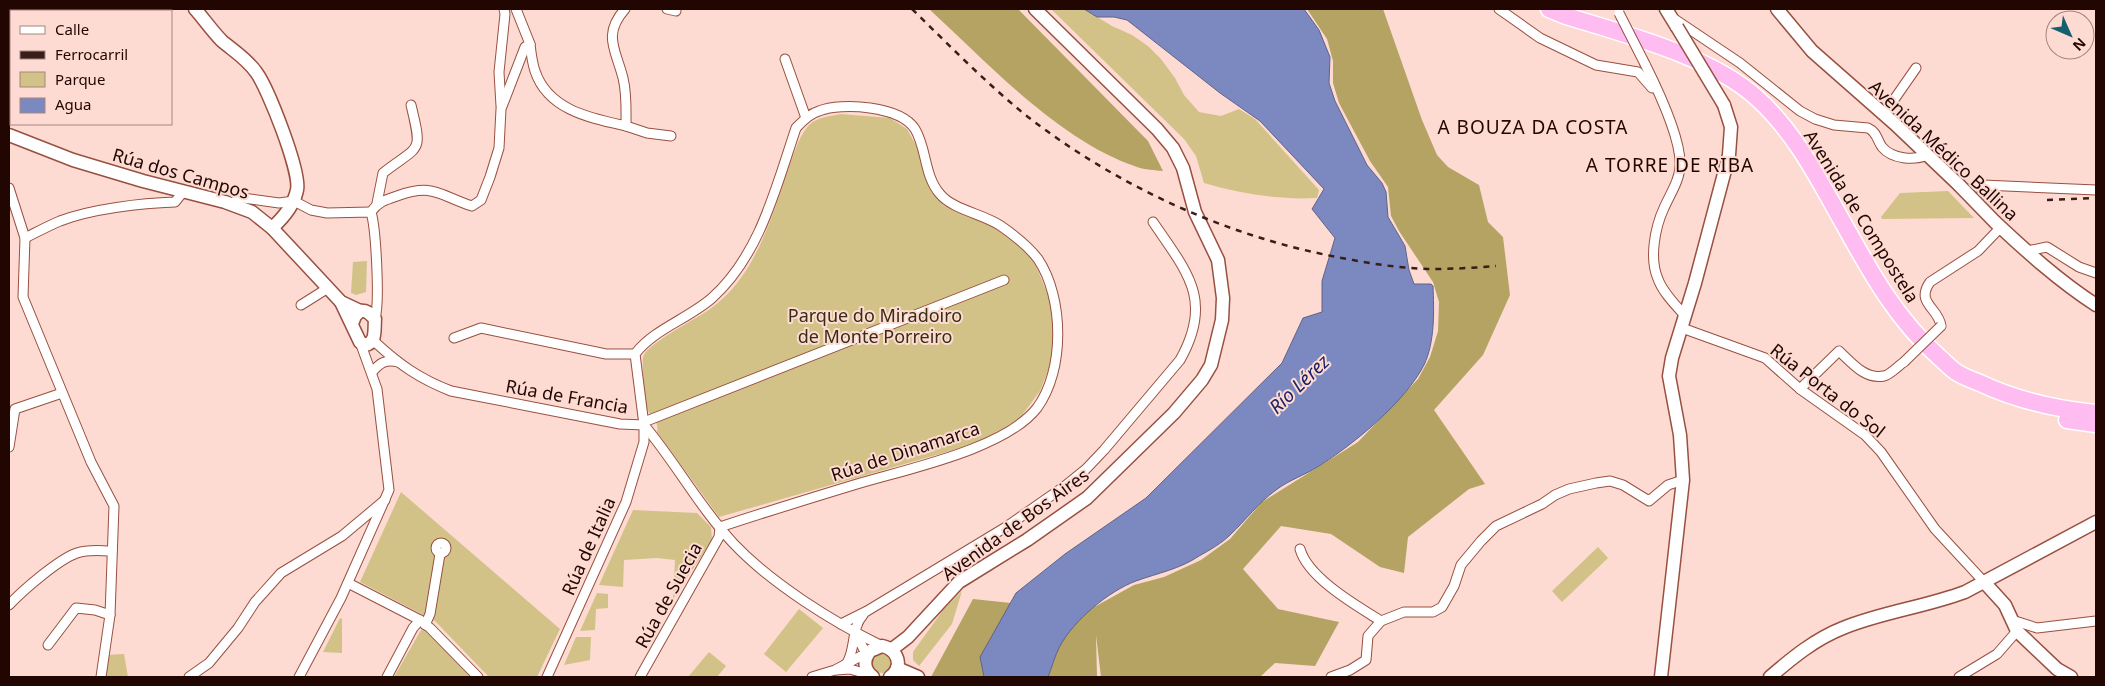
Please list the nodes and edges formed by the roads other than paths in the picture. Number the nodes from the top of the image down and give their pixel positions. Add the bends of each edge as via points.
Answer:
1 (195, 9) edge
2 (504, 9) edge
3 (516, 9) edge
4 (625, 9) edge
5 (1035, 9) edge
6 (1499, 9) edge
7 (1549, 9) edge
8 (1563, 9) edge
9 (1777, 9) edge
10 (1618, 11) edge
11 (1671, 18) edge
12 (1598, 26) junction
13 (530, 44) junction
14 (785, 60) dead end
15 (1916, 68) dead end
16 (1662, 99) junction
17 (411, 105) dead end
18 (501, 109) junction
19 (1884, 114) junction
20 (806, 118) junction
21 (626, 126) junction
22 (9, 135) edge
23 (670, 136) dead end
24 (1927, 155) junction
25 (9, 188) edge
26 (1963, 188) junction
27 (2096, 190) edge
28 (183, 192) junction
29 (294, 201) junction
30 (377, 203) junction
31 (234, 205) junction
32 (371, 212) junction
33 (1153, 222) dead end
34 (1998, 224) junction
35 (268, 225) junction
36 (25, 238) junction
37 (2027, 251) junction
38 (2096, 273) edge
39 (1004, 280) dead end
40 (328, 288) junction
41 (341, 302) junction
42 (301, 305) dead end
43 (2096, 305) edge
44 (360, 311) junction
45 (375, 319) junction
46 (1684, 322) junction
47 (352, 324) junction
48 (454, 338) dead end
49 (374, 339) junction
50 (360, 342) junction
51 (635, 354) junction
52 (398, 362) junction
53 (372, 372) junction
54 (1956, 372) junction
55 (1800, 389) junction
56 (62, 392) junction
57 (2096, 413) edge
58 (644, 424) junction
59 (2096, 424) edge
60 (9, 447) edge
61 (1683, 480) junction
62 (386, 500) junction
63 (2096, 522) edge
64 (720, 527) junction
65 (1300, 550) dead end
66 (112, 551) junction
67 (440, 554) dead end
68 (348, 583) junction
69 (1985, 583) junction
70 (9, 605) edge
71 (937, 605) junction
72 (867, 612) junction
73 (110, 615) junction
74 (1381, 621) junction
75 (2096, 621) edge
76 (422, 622) junction
77 (841, 624) junction
78 (2014, 626) junction
79 (855, 633) junction
80 (866, 638) junction
81 (48, 645) dead end
82 (887, 648) junction
83 (867, 655) junction
84 (847, 663) junction
85 (895, 669) edge
86 (836, 670) junction
87 (871, 676) edge
88 (101, 677) edge
89 (189, 677) edge
90 (299, 677) edge
91 (387, 677) edge
92 (478, 677) edge
93 (547, 677) edge
94 (640, 677) edge
95 (812, 677) edge
96 (918, 677) edge
97 (1331, 677) edge
98 (1660, 677) edge
99 (1770, 677) edge
100 (1959, 677) edge
101 (2071, 677) edge

1 - 29 street via 260,78 298,178
2 - 18 street via 499,72
3 - 13 street
4 - 21 street via 616,20 611,35 625,87
5 - 71 street, Avenida de Bos Aires via 1173,148 1183,168 1195,212 1218,260 1222,320 1210,365 1202,380 1174,413 1087,498 959,582
6 - 16 street via 1540,38 1596,65 1638,72
7 - 12 highway, Avenida de Compostela
8 - 12 highway, Avenida de Compostela
9 - 19 street, Avenida Médico Ballina via 1812,51
10 - 16 street, bridge
11 - 24 street via 1740,63 1814,119 1834,126 1873,130 1886,151 1900,157 1917,159
11 - 46 street, bridge via 1724,105 1731,127 1731,145
12 - 54 highway, Avenida de Compostela via 1719,71 1759,100 1811,166 1881,290 1925,345
13 - 18 street via 525,47
13 - 21 street via 534,70 559,103 584,116
14 - 20 street
15 - 19 street
16 - 46 street via 1680,162 1679,175 1659,220 1655,272
17 - 30 street via 419,138 415,150 382,173
18 - 30 street via 500,148 477,205 420,189
19 - 24 street, Avenida Médico Ballina
20 - 51 street via 796,128 758,233 746,257 711,298 641,346
20 - 64 street, Rúa de Dinamarca via 818,111 845,107 885,111 908,121 920,140 939,194 1000,226 1038,259 1055,303 1058,338 1054,369 1046,393 1036,409 1004,434 985,444
21 - 23 street
22 - 28 street, Rúa dos Campos via 73,160
24 - 26 street, Avenida Médico Ballina
25 - 36 street
26 - 27 street via 1983,185
26 - 34 street, Avenida Médico Ballina, bridge
28 - 31 street, Rúa dos Campos
28 - 36 street via 175,202 94,212 61,220
29 - 31 street via 279,204 243,198 236,200
29 - 32 street via 327,213
29 - 35 street
30 - 32 street
31 - 35 street, Rúa dos Campos via 252,212
32 - 45 street via 376,265
33 - 72 street via 1188,273 1194,289 1195,324 1190,344 1180,360 1104,450 1072,480 1006,527
34 - 37 street, Avenida Médico Ballina
34 - 55 street, bridge via 1978,251 1930,282 1925,289 1925,298 1941,326 1904,362 1885,376 1870,376 1839,351
35 - 40 street, Rúa dos Campos
36 - 56 street via 23,297
37 - 38 street via 2047,247 2079,267
37 - 43 street, Avenida Médico Ballina
39 - 58 street
40 - 41 street, Rúa dos Campos
40 - 42 street
41 - 44 street, Rúa dos Campos
41 - 47 street, Rúa dos Campos
44 - 45 street
44 - 47 street
45 - 49 street
46 - 55 street, Rúa Porta do Sol via 1765,358
46 - 61 street via 1669,376 1680,434
47 - 50 street
48 - 51 street via 481,328 606,354
49 - 50 street via 367,345
49 - 52 street, Rúa de Francia
50 - 53 street
51 - 58 street
52 - 53 street via 382,362
52 - 58 street, Rúa de Francia via 426,381 451,391 620,424
53 - 62 street via 377,389 389,490
54 - 57 highway, Avenida de Compostela via 2013,398 2061,410
54 - 59 highway via 2010,404 2038,415
55 - 69 street, Rúa Porta do Sol via 1874,443 1935,529
56 - 60 street via 15,409
56 - 66 street via 91,462 114,506
58 - 64 street, Rúa de Francia
58 - 93 street, Rúa de Italia via 644,442 626,502
61 - 74 street via 1668,485 1649,501 1610,481 1555,494 1488,532 1462,565 1442,607 1433,612 1404,612
61 - 98 street
62 - 68 street
62 - 89 street via 342,536 281,573 209,663
63 - 69 street
64 - 77 street, Rúa de Francia via 765,572
64 - 94 street, Rúa de Suecia via 719,537
65 - 74 street via 1309,565 1330,586
66 - 70 street via 76,553
66 - 73 street
67 - 76 street via 430,614
68 - 76 street
68 - 90 street
69 - 78 street via 2005,605
69 - 99 street via 1947,599 1841,628 1796,656
71 - 82 street, Avenida de Bos Aires via 908,637
71 - 85 street, Avenida de Bos Aires
72 - 77 street
72 - 79 street via 860,619
72 - 80 street via 863,621
73 - 81 street via 76,608
73 - 88 street
74 - 97 street via 1368,636 1366,660
75 - 78 street via 2037,628
76 - 91 street via 413,628
76 - 92 street
77 - 79 street, Rúa de Francia
78 - 100 street via 1997,654
78 - 101 street via 2057,669
79 - 80 street, Rúa de Francia
79 - 83 street
79 - 84 street
80 - 82 street, Rúa de Francia
82 - 83 street, Avenida de Bos Aires via 873,649
82 - 85 street
83 - 84 street
83 - 87 street via 865,665
84 - 86 street
85 - 96 street
86 - 87 street via 850,669
86 - 95 street

